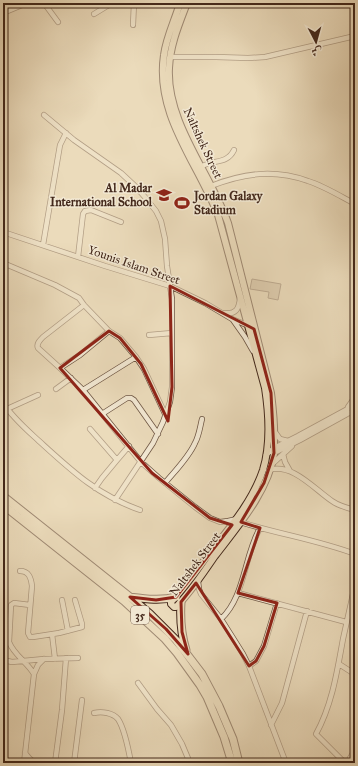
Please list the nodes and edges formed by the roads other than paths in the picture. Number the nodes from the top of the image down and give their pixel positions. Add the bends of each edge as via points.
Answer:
1 (27, 3) edge
2 (44, 3) edge
3 (112, 3) edge
4 (134, 3) edge
5 (180, 3) edge
6 (186, 3) edge
7 (3, 13) edge
8 (94, 14) dead end
9 (58, 22) dead end
10 (133, 25) dead end
11 (355, 36) edge
12 (170, 57) junction
13 (44, 116) dead end
14 (66, 133) junction
15 (234, 150) dead end
16 (201, 167) junction
17 (211, 186) junction
18 (355, 204) edge
19 (121, 222) dead end
20 (3, 232) edge
21 (43, 245) junction
22 (78, 257) junction
23 (3, 263) edge
24 (170, 286) junction
25 (240, 297) junction
26 (84, 306) junction
27 (220, 312) junction
28 (232, 319) junction
29 (248, 326) junction
30 (254, 329) junction
31 (109, 331) junction
32 (172, 334) junction
33 (149, 335) dead end
34 (136, 357) junction
35 (257, 357) junction
36 (60, 368) junction
37 (71, 378) junction
38 (56, 389) dead end
39 (83, 390) junction
40 (38, 395) dead end
41 (355, 397) edge
42 (3, 403) edge
43 (355, 405) edge
44 (7, 409) junction
45 (355, 411) edge
46 (346, 412) junction
47 (102, 414) junction
48 (355, 414) edge
49 (166, 416) junction
50 (202, 419) dead end
51 (90, 429) dead end
52 (274, 430) junction
53 (158, 434) junction
54 (290, 441) junction
55 (297, 442) junction
56 (129, 446) junction
57 (270, 451) junction
58 (283, 454) junction
59 (117, 460) junction
60 (141, 462) junction
61 (270, 468) junction
62 (290, 471) junction
63 (165, 483) junction
64 (95, 488) junction
65 (3, 496) edge
66 (115, 500) junction
67 (3, 505) edge
68 (140, 510) dead end
69 (355, 510) edge
70 (239, 520) junction
71 (260, 528) junction
72 (355, 554) edge
73 (20, 571) dead end
74 (198, 580) junction
75 (355, 585) edge
76 (238, 593) junction
77 (188, 594) junction
78 (201, 594) junction
79 (130, 597) junction
80 (178, 599) junction
81 (62, 600) dead end
82 (75, 600) dead end
83 (277, 604) junction
84 (30, 605) junction
85 (307, 611) junction
86 (221, 619) junction
87 (346, 622) junction
88 (68, 630) junction
89 (52, 634) junction
90 (188, 654) junction
91 (55, 658) junction
92 (66, 658) junction
93 (78, 658) dead end
94 (44, 659) junction
95 (3, 660) edge
96 (23, 661) junction
97 (339, 664) junction
98 (249, 666) junction
99 (355, 673) edge
100 (34, 674) junction
101 (138, 684) dead end
102 (82, 700) dead end
103 (94, 712) dead end
104 (271, 725) junction
105 (355, 750) edge
106 (25, 753) junction
107 (24, 763) edge
108 (37, 763) edge
109 (55, 763) edge
110 (74, 763) edge
111 (131, 763) edge
112 (190, 763) edge
113 (232, 763) edge
114 (239, 763) edge
115 (286, 763) edge
116 (346, 763) edge

1 - 7 street
2 - 9 street
3 - 8 street
4 - 10 street
5 - 25 main road, Naltshek Street via 163,56 165,96 179,136 218,215
6 - 12 main road, Naltshek Street
11 - 12 street via 261,58
12 - 16 main road, Naltshek Street via 172,101
13 - 14 street
14 - 21 street via 60,145
14 - 24 street via 122,173 150,202 163,229
15 - 16 street via 226,159
16 - 17 main road, Naltshek Street
17 - 18 street via 250,175 278,174 308,181
17 - 30 main road, Naltshek Street via 228,223
19 - 22 street via 91,210 85,211
20 - 21 street, Younis Islam Street
21 - 22 street, Younis Islam Street
22 - 24 street, Younis Islam Street
23 - 26 street via 55,284 79,298
24 - 27 street, Younis Islam Street
24 - 32 street
25 - 27 street via 234,312
25 - 29 main road, Naltshek Street
26 - 31 street
26 - 36 street via 46,335 37,346
27 - 28 street, Younis Islam Street
28 - 29 street, Younis Islam Street
28 - 35 street
29 - 30 street, Younis Islam Street
29 - 35 main road, Naltshek Street
30 - 52 main road, Naltshek Street via 271,394
31 - 34 street via 120,338
31 - 36 street
32 - 33 street
32 - 49 street via 172,387
34 - 39 street
34 - 49 street
35 - 57 main road, Naltshek Street via 265,388
36 - 37 street
37 - 38 street
37 - 39 street
39 - 47 street
40 - 44 street
41 - 46 street
42 - 44 street
43 - 46 street
44 - 64 street via 25,429
45 - 46 street
46 - 48 street
46 - 54 street
46 - 55 street
47 - 53 street via 131,398
47 - 56 street
49 - 53 street
50 - 63 street via 195,445
51 - 59 street
52 - 54 street via 284,441
52 - 57 main road, Naltshek Street
53 - 60 street
54 - 57 street
55 - 57 street
55 - 58 street
56 - 59 street
56 - 60 street
57 - 61 main road, Naltshek Street
57 - 70 main road, Naltshek Street
58 - 61 street
58 - 62 street
59 - 64 street
60 - 63 street
60 - 66 street
61 - 62 street
61 - 70 main road, Naltshek Street via 256,500
62 - 69 street via 331,501
63 - 70 street via 210,518 220,522
64 - 66 street
65 - 79 highway, 35
66 - 68 street
67 - 113 highway, 35 via 124,601 165,639 204,691
70 - 71 street
70 - 74 main road, Naltshek Street
70 - 80 main road, Naltshek Street
71 - 72 street
71 - 76 street via 253,541
73 - 84 street via 26,572 31,578
74 - 77 main road, Naltshek Street
74 - 78 street
75 - 87 street
76 - 83 street
76 - 86 street
77 - 78 street
77 - 80 main road, Naltshek Street
78 - 86 street
79 - 80 highway
79 - 90 highway, 35
80 - 90 highway
81 - 88 street
82 - 88 street via 82,626
83 - 85 street
83 - 98 street via 264,646 256,661
84 - 89 street via 28,636
84 - 96 street via 14,603 11,606 9,642
85 - 87 street
85 - 104 street via 282,703
86 - 98 street
87 - 97 street
88 - 89 street
89 - 91 street
90 - 114 highway, 35 via 212,691 233,739
91 - 92 street
91 - 94 street
92 - 93 street
92 - 109 street
94 - 96 street
94 - 100 street
95 - 96 street
96 - 100 street via 30,666
97 - 99 street
97 - 116 street via 329,705 316,734
98 - 104 street
100 - 106 street
101 - 112 street via 171,725
102 - 110 street
103 - 111 street via 103,712 117,718
104 - 115 street
105 - 116 street
106 - 107 street
106 - 108 street via 30,760

